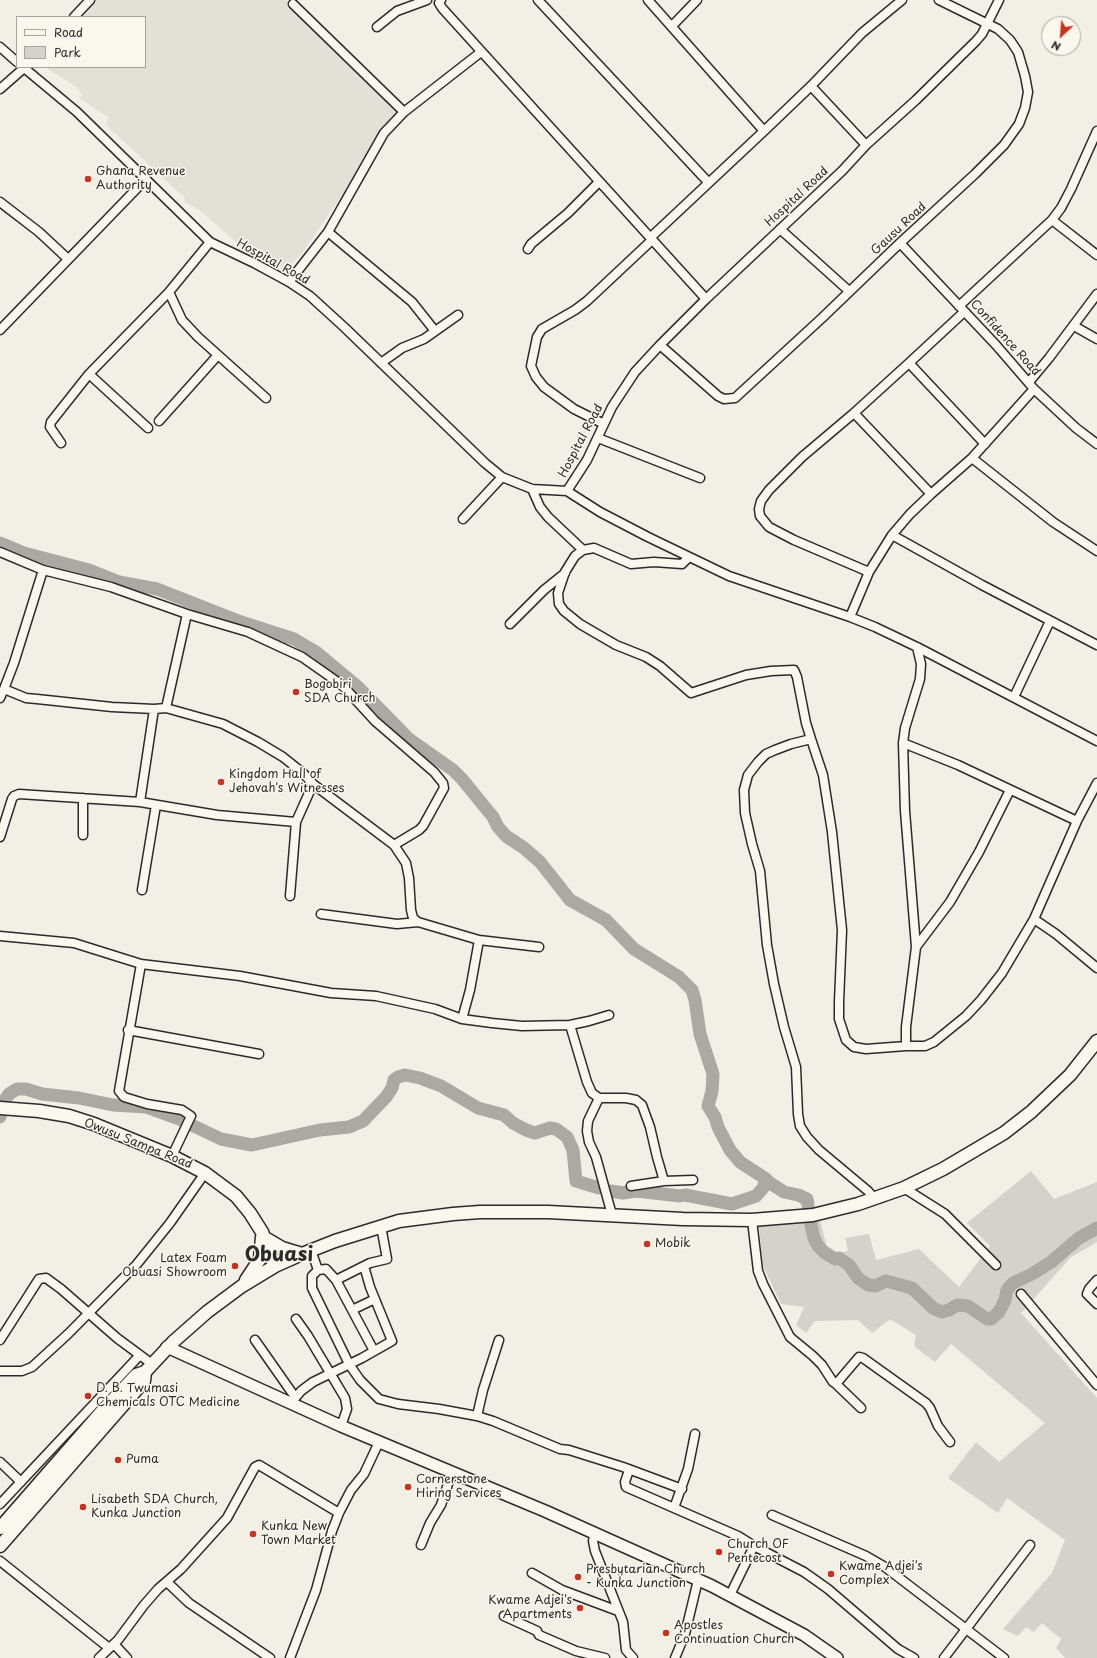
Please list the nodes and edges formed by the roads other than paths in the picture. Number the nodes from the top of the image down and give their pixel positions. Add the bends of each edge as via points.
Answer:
1 (90, 0) edge
2 (427, 0) edge
3 (441, 0) edge
4 (538, 0) edge
5 (648, 0) edge
6 (697, 0) edge
7 (902, 0) edge
8 (939, 0) edge
9 (999, 0) edge
10 (293, 4) dead end
11 (75, 16) edge
12 (987, 24) junction
13 (672, 26) junction
14 (377, 28) dead end
15 (0, 47) edge
16 (481, 52) junction
17 (16, 61) edge
18 (26, 68) edge
19 (811, 86) junction
20 (0, 89) edge
21 (404, 112) junction
22 (1097, 130) edge
23 (764, 131) junction
24 (866, 145) junction
25 (146, 179) junction
26 (599, 182) junction
27 (708, 182) junction
28 (0, 202) edge
29 (1052, 220) junction
30 (780, 230) junction
31 (328, 232) junction
32 (652, 238) junction
33 (210, 242) junction
34 (900, 243) junction
35 (528, 249) dead end
36 (1097, 255) edge
37 (68, 259) junction
38 (289, 282) junction
39 (849, 291) junction
40 (169, 292) junction
41 (1097, 294) edge
42 (706, 299) junction
43 (962, 309) junction
44 (458, 315) dead end
45 (1074, 326) junction
46 (0, 330) edge
47 (435, 331) junction
48 (1097, 339) edge
49 (660, 344) junction
50 (218, 355) junction
51 (381, 363) junction
52 (909, 363) junction
53 (89, 374) junction
54 (1032, 385) junction
55 (266, 398) dead end
56 (854, 412) junction
57 (159, 421) dead end
58 (604, 424) junction
59 (148, 428) dead end
60 (598, 438) junction
61 (61, 443) dead end
62 (985, 444) junction
63 (1097, 444) edge
64 (972, 458) junction
65 (502, 477) junction
66 (700, 478) dead end
67 (532, 489) junction
68 (567, 491) junction
69 (931, 494) junction
70 (463, 520) dead end
71 (892, 535) junction
72 (583, 550) junction
73 (1097, 551) edge
74 (0, 552) edge
75 (690, 557) junction
76 (43, 570) junction
77 (565, 572) junction
78 (869, 572) junction
79 (187, 614) junction
80 (850, 617) junction
81 (1050, 621) junction
82 (510, 624) dead end
83 (1097, 645) edge
84 (917, 647) junction
85 (4, 689) junction
86 (1014, 697) junction
87 (0, 698) edge
88 (166, 708) junction
89 (154, 709) junction
90 (811, 739) junction
91 (1097, 741) edge
92 (903, 743) junction
93 (1097, 782) edge
94 (313, 784) junction
95 (1010, 790) junction
96 (83, 798) junction
97 (140, 802) junction
98 (156, 805) junction
99 (1077, 821) junction
100 (296, 822) junction
101 (83, 835) dead end
102 (0, 837) edge
103 (394, 845) junction
104 (142, 890) dead end
105 (290, 896) dead end
106 (321, 914) dead end
107 (1034, 919) junction
108 (418, 922) junction
109 (0, 936) edge
110 (479, 940) junction
111 (539, 947) dead end
112 (916, 947) junction
113 (141, 964) junction
114 (1097, 968) edge
115 (609, 1015) dead end
116 (462, 1019) junction
117 (570, 1025) junction
118 (128, 1030) junction
119 (1097, 1041) edge
120 (906, 1046) junction
121 (259, 1054) dead end
122 (598, 1098) junction
123 (0, 1108) edge
124 (172, 1156) junction
125 (205, 1172) junction
126 (693, 1180) dead end
127 (664, 1181) junction
128 (631, 1186) dead end
129 (904, 1188) junction
130 (874, 1198) junction
131 (612, 1215) junction
132 (752, 1220) junction
133 (381, 1226) junction
134 (263, 1235) junction
135 (306, 1252) junction
136 (996, 1265) dead end
137 (276, 1266) junction
138 (364, 1266) junction
139 (318, 1270) junction
140 (336, 1280) junction
141 (1097, 1280) edge
142 (242, 1286) junction
143 (1021, 1294) dead end
144 (375, 1299) junction
145 (1097, 1304) edge
146 (352, 1310) junction
147 (88, 1313) junction
148 (296, 1319) dead end
149 (0, 1340) edge
150 (255, 1340) dead end
151 (499, 1340) dead end
152 (167, 1347) junction
153 (374, 1351) junction
154 (140, 1355) junction
155 (349, 1364) junction
156 (148, 1368) junction
157 (0, 1370) edge
158 (331, 1373) junction
159 (836, 1384) junction
160 (1097, 1384) edge
161 (293, 1400) junction
162 (860, 1408) dead end
163 (477, 1416) junction
164 (341, 1426) junction
165 (695, 1434) dead end
166 (379, 1442) junction
167 (950, 1442) dead end
168 (0, 1462) edge
169 (629, 1470) junction
170 (452, 1472) junction
171 (21, 1482) junction
172 (682, 1489) junction
173 (0, 1504) edge
174 (674, 1508) junction
175 (339, 1513) junction
176 (772, 1515) dead end
177 (0, 1528) edge
178 (595, 1533) junction
179 (421, 1545) dead end
180 (0, 1546) edge
181 (754, 1546) junction
182 (1030, 1546) dead end
183 (0, 1560) edge
184 (532, 1573) dead end
185 (698, 1580) junction
186 (167, 1582) junction
187 (730, 1595) junction
188 (618, 1611) junction
189 (504, 1616) dead end
190 (966, 1628) junction
191 (111, 1646) junction
192 (99, 1658) edge
193 (127, 1658) edge
194 (270, 1658) edge
195 (290, 1658) edge
196 (605, 1658) edge
197 (633, 1658) edge
198 (675, 1658) edge
199 (837, 1658) edge
200 (914, 1658) edge
201 (944, 1658) edge
202 (1004, 1658) edge

1 - 11 street
2 - 14 street via 397,11
3 - 16 street via 442,8
4 - 27 street
5 - 13 street
6 - 13 street
7 - 19 street via 862,33
8 - 12 street, Gausu Road
9 - 12 street, Hospital Road
10 - 21 street
12 - 24 street, Hospital Road via 976,41
12 - 34 street, Gausu Road via 1005,34 1018,52 1028,92 1019,124 1004,145 975,174
13 - 23 street
15 - 17 street
16 - 21 street
16 - 26 street
18 - 20 street
18 - 25 street, Hospital Road via 77,112
19 - 23 street
19 - 24 street
21 - 31 street via 384,133
22 - 29 street via 1071,189
23 - 27 street
24 - 30 street, Hospital Road via 842,172
25 - 33 street, Hospital Road
25 - 37 street
26 - 32 street
26 - 35 street
27 - 32 street
28 - 37 street via 39,232
29 - 36 street
29 - 43 street
30 - 39 street
30 - 42 street, Hospital Road
31 - 38 street
31 - 47 street via 412,302
32 - 42 street
32 - 58 street via 587,301 542,328 537,337 531,366 544,388 574,409
33 - 38 street, Hospital Road
33 - 40 street
34 - 39 street, Gausu Road
34 - 43 street, Confidence Road
37 - 46 street
38 - 51 street, Hospital Road via 310,296
39 - 49 street, Gausu Road via 735,398 724,399 718,396
40 - 50 street via 182,320
40 - 53 street
41 - 45 street
42 - 49 street, Hospital Road
43 - 52 street
43 - 54 street, Confidence Road
44 - 47 street
45 - 48 street
45 - 54 street
47 - 51 street via 424,339 402,348
49 - 58 street, Hospital Road via 635,372
50 - 55 street
50 - 57 street
51 - 65 street, Hospital Road
52 - 56 street
52 - 62 street
53 - 59 street
53 - 61 street via 51,422 50,427
54 - 62 street
54 - 63 street, Confidence Road via 1076,428
56 - 69 street
56 - 78 street via 783,475 761,501 759,509 764,523 775,531
58 - 60 street, Hospital Road
60 - 66 street
60 - 68 street, Hospital Road
62 - 64 street
64 - 69 street
64 - 73 street via 1053,522
65 - 67 street, Hospital Road
65 - 70 street
67 - 68 street, Hospital Road
67 - 72 street via 548,517
68 - 75 street via 600,512
69 - 71 street
71 - 78 street
71 - 81 street
72 - 75 street via 594,548 631,564 682,564
72 - 77 street via 575,556
74 - 76 street
75 - 80 street via 728,576
76 - 79 street via 111,588
76 - 85 street
77 - 82 street
77 - 90 street via 558,593 559,604 564,611 589,630 660,666 691,693 746,675 794,670
78 - 80 street
79 - 88 street
79 - 103 street via 248,632 302,657 342,686 375,721 434,772 443,783 443,792 423,826
80 - 84 street
81 - 83 street
81 - 86 street
84 - 86 street
84 - 92 street via 921,664 920,679
85 - 87 street
85 - 89 street via 26,698 112,708
86 - 91 street
88 - 89 street
88 - 94 street via 230,727 283,757
89 - 97 street
90 - 120 street via 823,775 832,832 842,930 839,1019 843,1032 846,1040 854,1047 866,1049
90 - 130 street via 775,750 758,762 748,776 744,790 745,813 760,871 766,938 774,984 796,1067 800,1126 820,1150
92 - 95 street
92 - 112 street via 905,811
93 - 99 street
94 - 100 street
94 - 103 street
95 - 99 street
95 - 112 street via 950,902
96 - 97 street
96 - 101 street
96 - 102 street via 19,794 14,796
97 - 98 street
98 - 100 street via 217,815
98 - 104 street
99 - 107 street
100 - 105 street
103 - 108 street via 406,863 411,910
106 - 108 street via 397,924
107 - 114 street
107 - 120 street via 1002,973 976,1005 934,1042 925,1046
108 - 110 street
109 - 113 street via 74,943
110 - 111 street
110 - 116 street
112 - 120 street
113 - 116 street via 188,968 331,993 376,996
113 - 118 street
115 - 117 street
116 - 117 street via 522,1026
117 - 122 street via 587,1082 592,1093
118 - 121 street
118 - 124 street via 119,1091 122,1096 147,1104 182,1110 191,1116
119 - 129 main road via 1070,1075 1016,1124 967,1156
122 - 127 street via 626,1098 636,1100 642,1105
122 - 131 street via 588,1121 587,1131
123 - 124 main road, Owusu Sampa Road via 69,1116
124 - 125 main road, Owusu Sampa Road
125 - 134 main road, Owusu Sampa Road via 236,1196
125 - 147 street via 170,1223 137,1264
126 - 127 street
127 - 128 street
129 - 130 main road
129 - 136 street via 945,1214
130 - 132 main road via 813,1215
131 - 132 main road
131 - 133 main road via 480,1212 426,1217
132 - 159 street via 758,1271 790,1337 822,1365
133 - 135 main road
133 - 138 street via 387,1259
134 - 135 main road via 282,1248
134 - 137 main road, Owusu Sampa Road
134 - 142 main road via 258,1265
135 - 137 main road
135 - 139 street
137 - 142 main road
138 - 140 street
138 - 144 street
139 - 140 street via 326,1269
139 - 155 street via 312,1276 312,1288
140 - 146 street
141 - 145 street via 1087,1294
142 - 152 main road
143 - 160 street
144 - 146 street
144 - 153 street via 392,1341
146 - 153 street
147 - 149 street via 61,1289 46,1278 42,1278
147 - 154 street
147 - 157 street via 32,1367 22,1371
148 - 158 street
150 - 161 street
151 - 163 street
152 - 156 main road
152 - 161 street
153 - 155 street
154 - 156 street
154 - 171 street
155 - 158 street
155 - 163 street via 360,1380 379,1399
156 - 177 main road via 136,1375 104,1409
156 - 180 main road via 144,1381
158 - 161 street via 313,1382
158 - 164 street via 348,1404
159 - 162 street
159 - 167 street via 859,1357 863,1358 926,1403
161 - 164 street
163 - 169 street via 555,1448
164 - 166 street
165 - 172 street
166 - 170 street
166 - 175 street via 364,1474
168 - 171 street
169 - 172 street
169 - 174 street via 626,1488
170 - 178 street
170 - 179 street
171 - 173 street
172 - 174 street
174 - 181 street via 738,1536
175 - 186 street via 259,1465 255,1467 227,1518
175 - 195 street via 316,1590
176 - 190 street via 866,1556 885,1567
178 - 185 street
178 - 188 street via 593,1541
181 - 187 street
181 - 200 street via 814,1578 898,1649
182 - 190 street
183 - 191 street
184 - 188 street via 562,1590
185 - 187 street
185 - 198 street via 685,1634
186 - 191 street via 158,1588
186 - 194 street via 189,1603
187 - 199 street via 804,1635
188 - 197 street via 623,1622 626,1650
189 - 196 street via 576,1651
190 - 201 street
190 - 202 street
191 - 192 street
191 - 193 street

